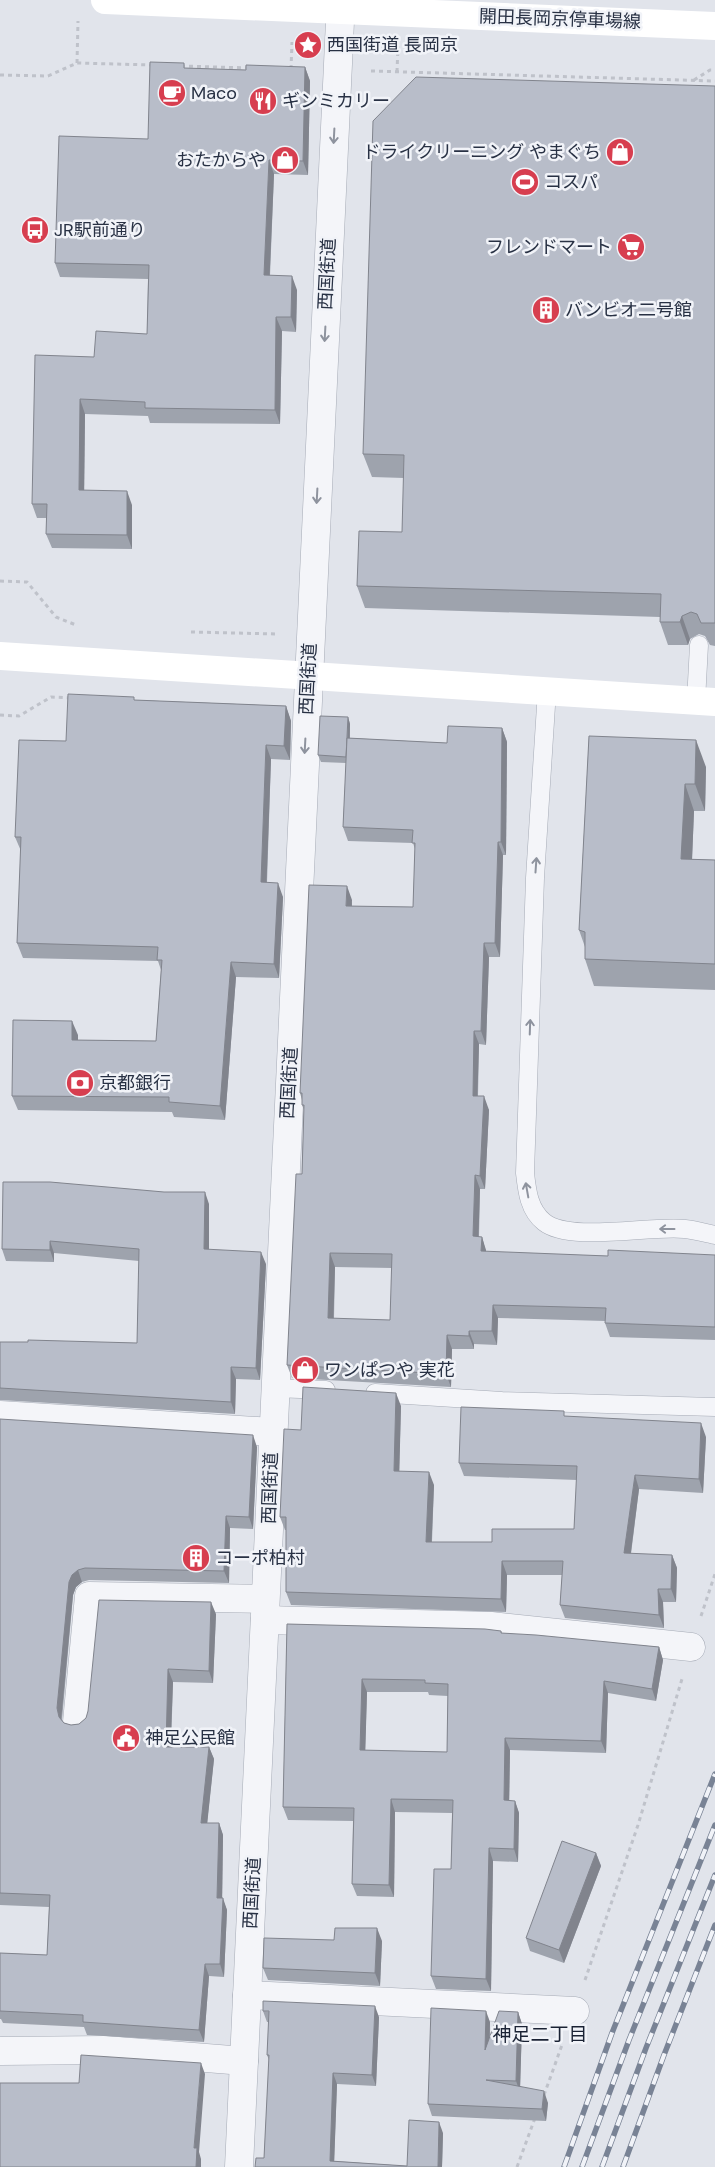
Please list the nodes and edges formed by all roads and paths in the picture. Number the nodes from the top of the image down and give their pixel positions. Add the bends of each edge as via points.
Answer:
1 (105, 0) edge
2 (340, 5) edge
3 (78, 18) dead end
4 (715, 26) edge
5 (77, 63) junction
6 (155, 65) edge
7 (174, 66) edge
8 (252, 68) edge
9 (281, 69) edge
10 (337, 70) junction
11 (715, 70) edge
12 (0, 75) edge
13 (694, 80) junction
14 (715, 81) edge
15 (0, 581) edge
16 (78, 626) dead end
17 (183, 632) dead end
18 (310, 635) junction
19 (699, 645) edge
20 (0, 656) edge
21 (309, 676) junction
22 (547, 690) junction
23 (51, 697) dead end
24 (706, 701) edge
25 (0, 715) edge
26 (715, 1235) edge
27 (274, 1388) junction
28 (340, 1391) edge
29 (358, 1392) edge
30 (715, 1407) edge
31 (0, 1415) edge
32 (272, 1432) junction
33 (715, 1574) edge
34 (265, 1610) junction
35 (691, 1647) junction
36 (77, 1722) edge
37 (247, 1995) junction
38 (575, 2011) junction
39 (0, 2051) edge
40 (244, 2061) junction
41 (541, 2103) edge
42 (537, 2112) edge
43 (239, 2167) edge
44 (517, 2167) edge

1 - 2 street, 開田長岡京停車場線
2 - 4 street, 開田長岡京停車場線
2 - 10 street, 西国街道
3 - 5 path
5 - 6 path
5 - 12 path via 48,76
7 - 8 path
9 - 10 path
10 - 13 path
10 -> 18 street, 西国街道
11 - 13 path
13 - 14 path
15 - 16 path via 27,582 56,617
17 - 18 path
18 - 21 street, 西国街道
19 - 24 lane
20 - 21 street
21 - 22 street
21 -> 27 street, 西国街道
22 - 24 street
26 -> 22 lane via 685,1228 589,1233 559,1228 545,1223 529,1202 525,1173 535,878
23 - 25 path via 19,716
27 - 28 lane
27 - 32 street, 西国街道
29 - 30 lane via 502,1401
31 - 32 street
32 - 34 street, 西国街道
33 - 35 path
34 - 35 street via 491,1626
34 - 36 street via 89,1596
34 - 37 street, 西国街道
35 - 38 path via 638,1825
37 - 38 street
37 - 40 street, 西国街道
38 - 41 path
39 - 40 street via 105,2050
40 - 43 street, 西国街道
42 - 44 path

